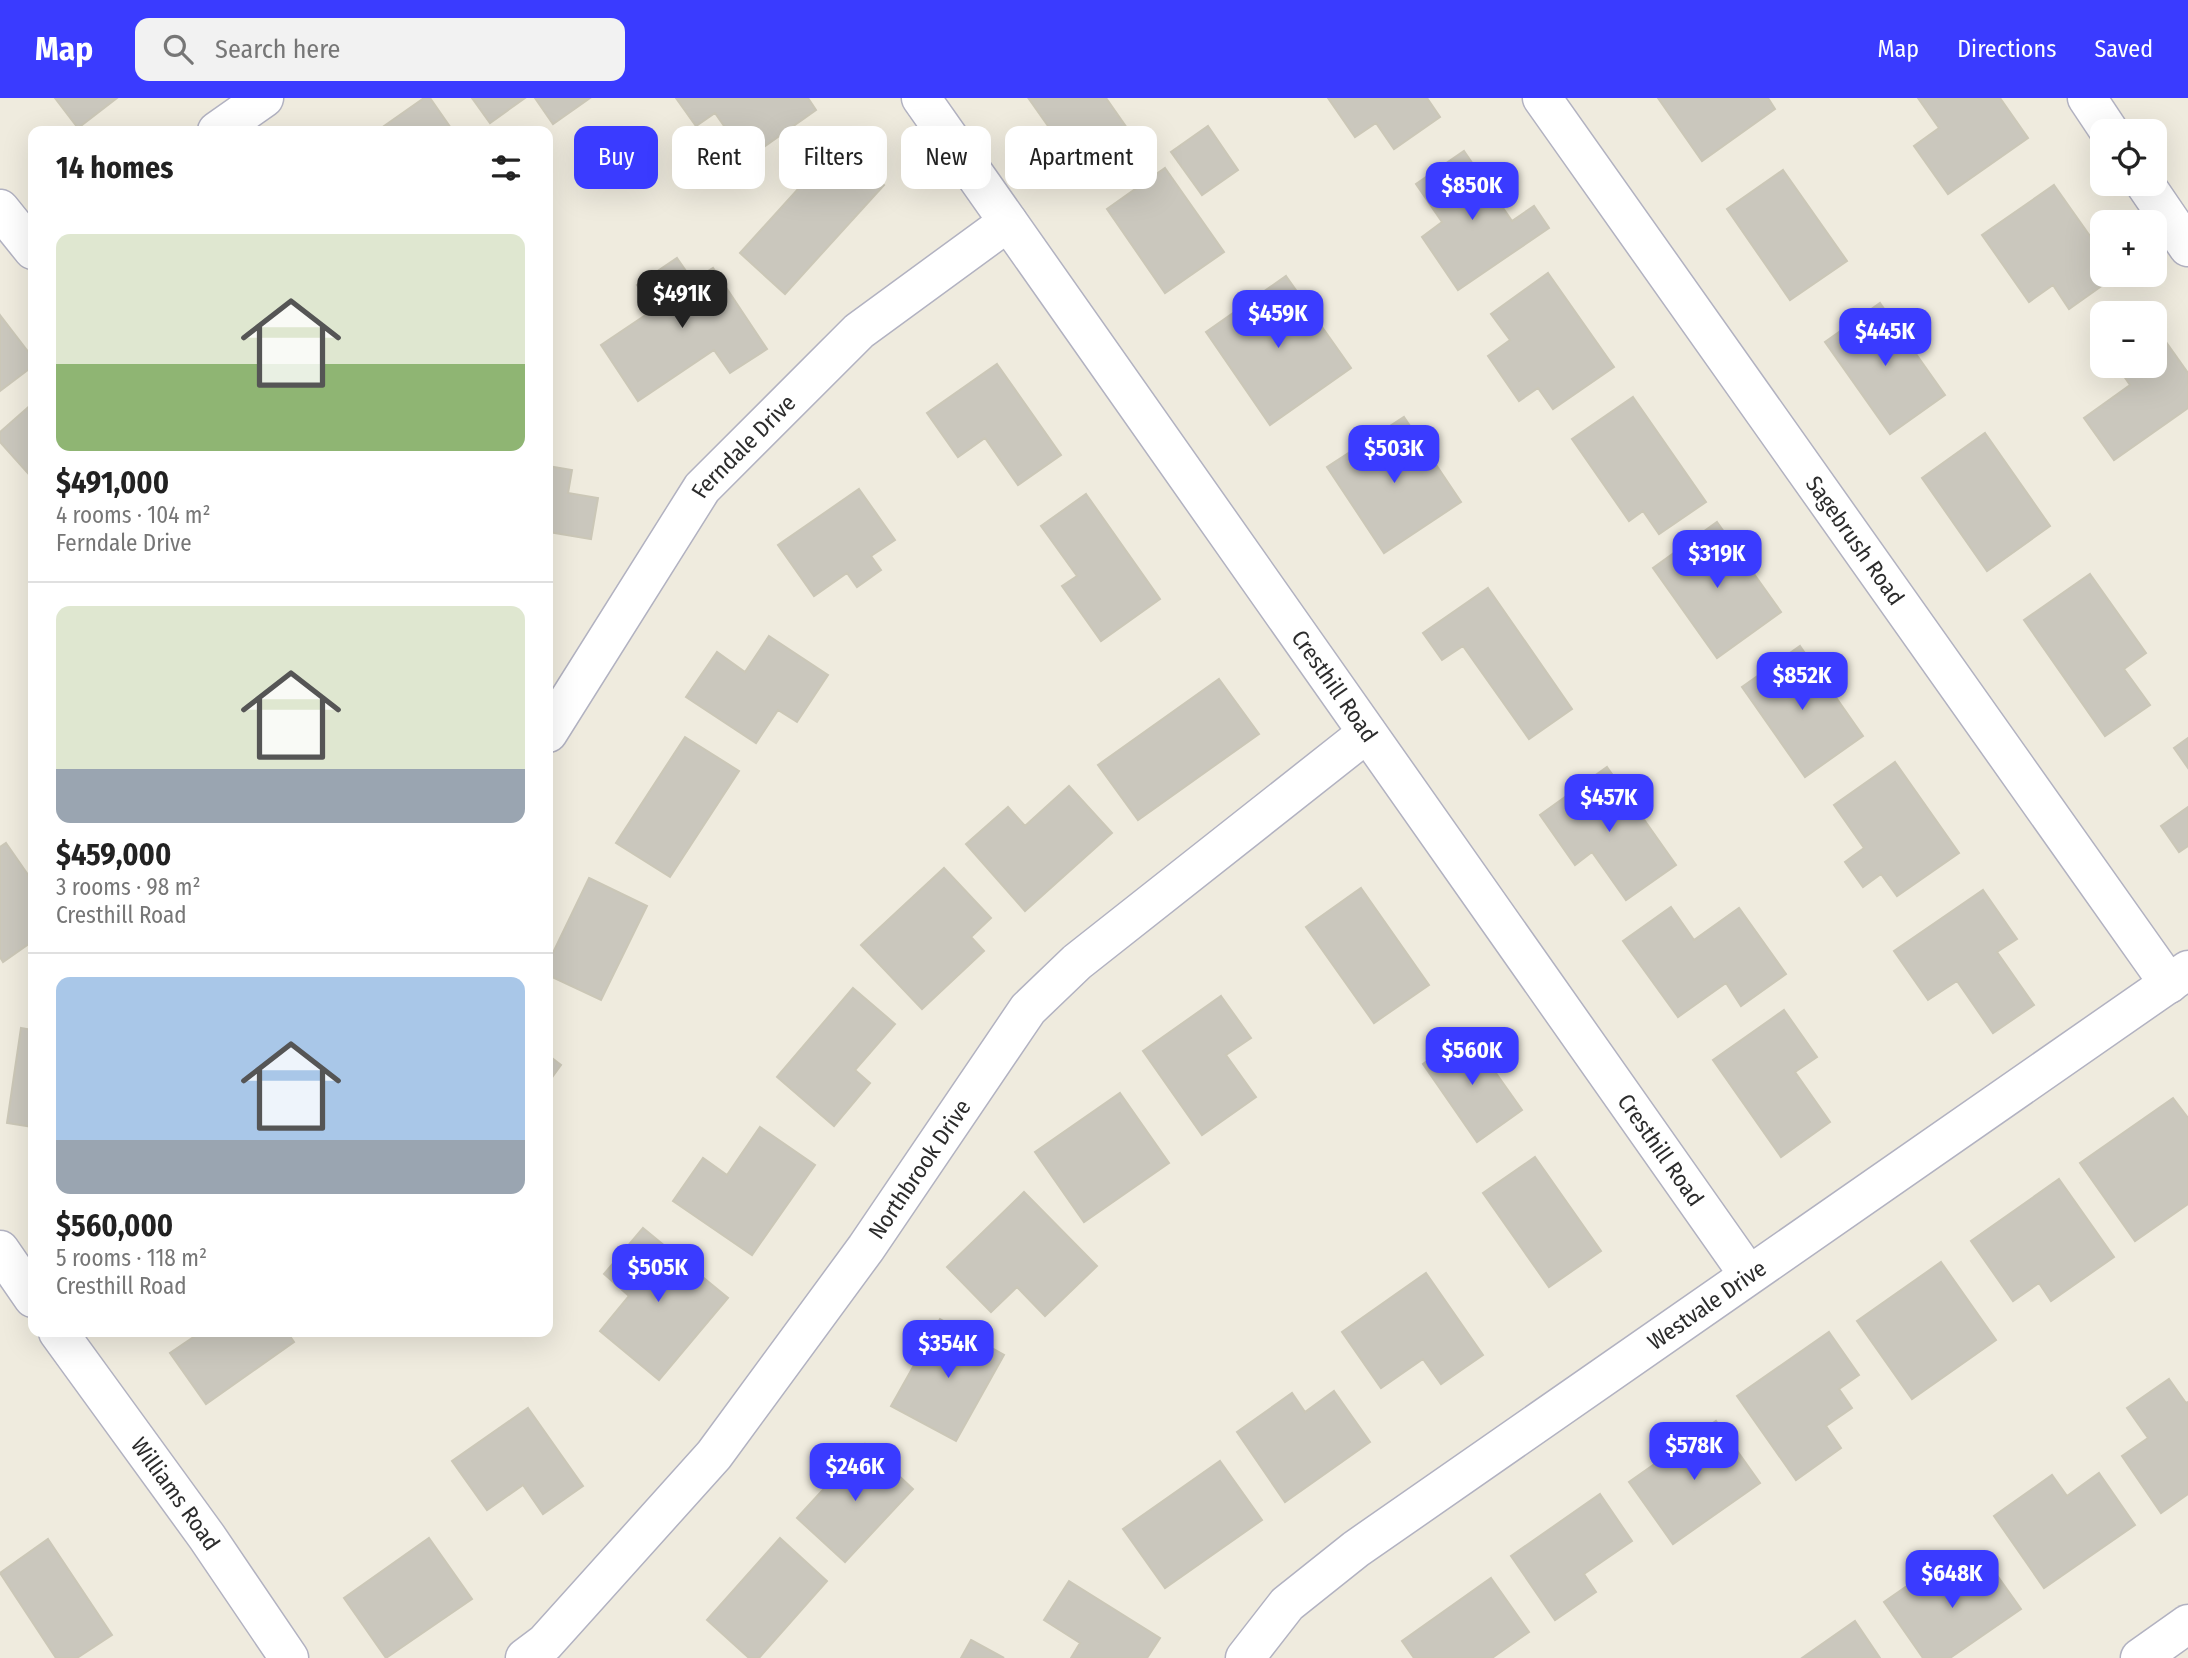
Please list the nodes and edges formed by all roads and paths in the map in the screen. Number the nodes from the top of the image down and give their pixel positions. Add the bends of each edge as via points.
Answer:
1 (264, 98) edge
2 (921, 98) edge
3 (1542, 98) edge
4 (2087, 98) edge
5 (2101, 119) edge
6 (224, 126) edge
7 (2153, 196) edge
8 (0, 209) edge
9 (1008, 222) junction
10 (28, 244) edge
11 (2188, 247) edge
12 (553, 715) edge
13 (1367, 733) junction
14 (2179, 977) edge
15 (0, 1250) edge
16 (1748, 1274) junction
17 (28, 1291) edge
18 (62, 1337) edge
19 (2188, 1624) edge
20 (289, 1658) edge
21 (525, 1658) edge
22 (1244, 1658) edge
23 (2140, 1658) edge

1 - 6 street
2 - 9 street, Cresthill Road
3 - 14 street, Sagebrush Road
4 - 5 street
7 - 11 street
8 - 10 street
9 - 12 street, Ferndale Drive via 859,331 702,488
9 - 13 street, Cresthill Road
13 - 16 street, Cresthill Road
13 - 21 street, Northbrook Drive via 1077,962 1028,1009 866,1248 713,1455 545,1643
14 - 16 street, Westvale Drive
15 - 17 street
16 - 22 street, Westvale Drive via 1356,1549 1287,1604
18 - 20 street, Williams Road
19 - 23 street

